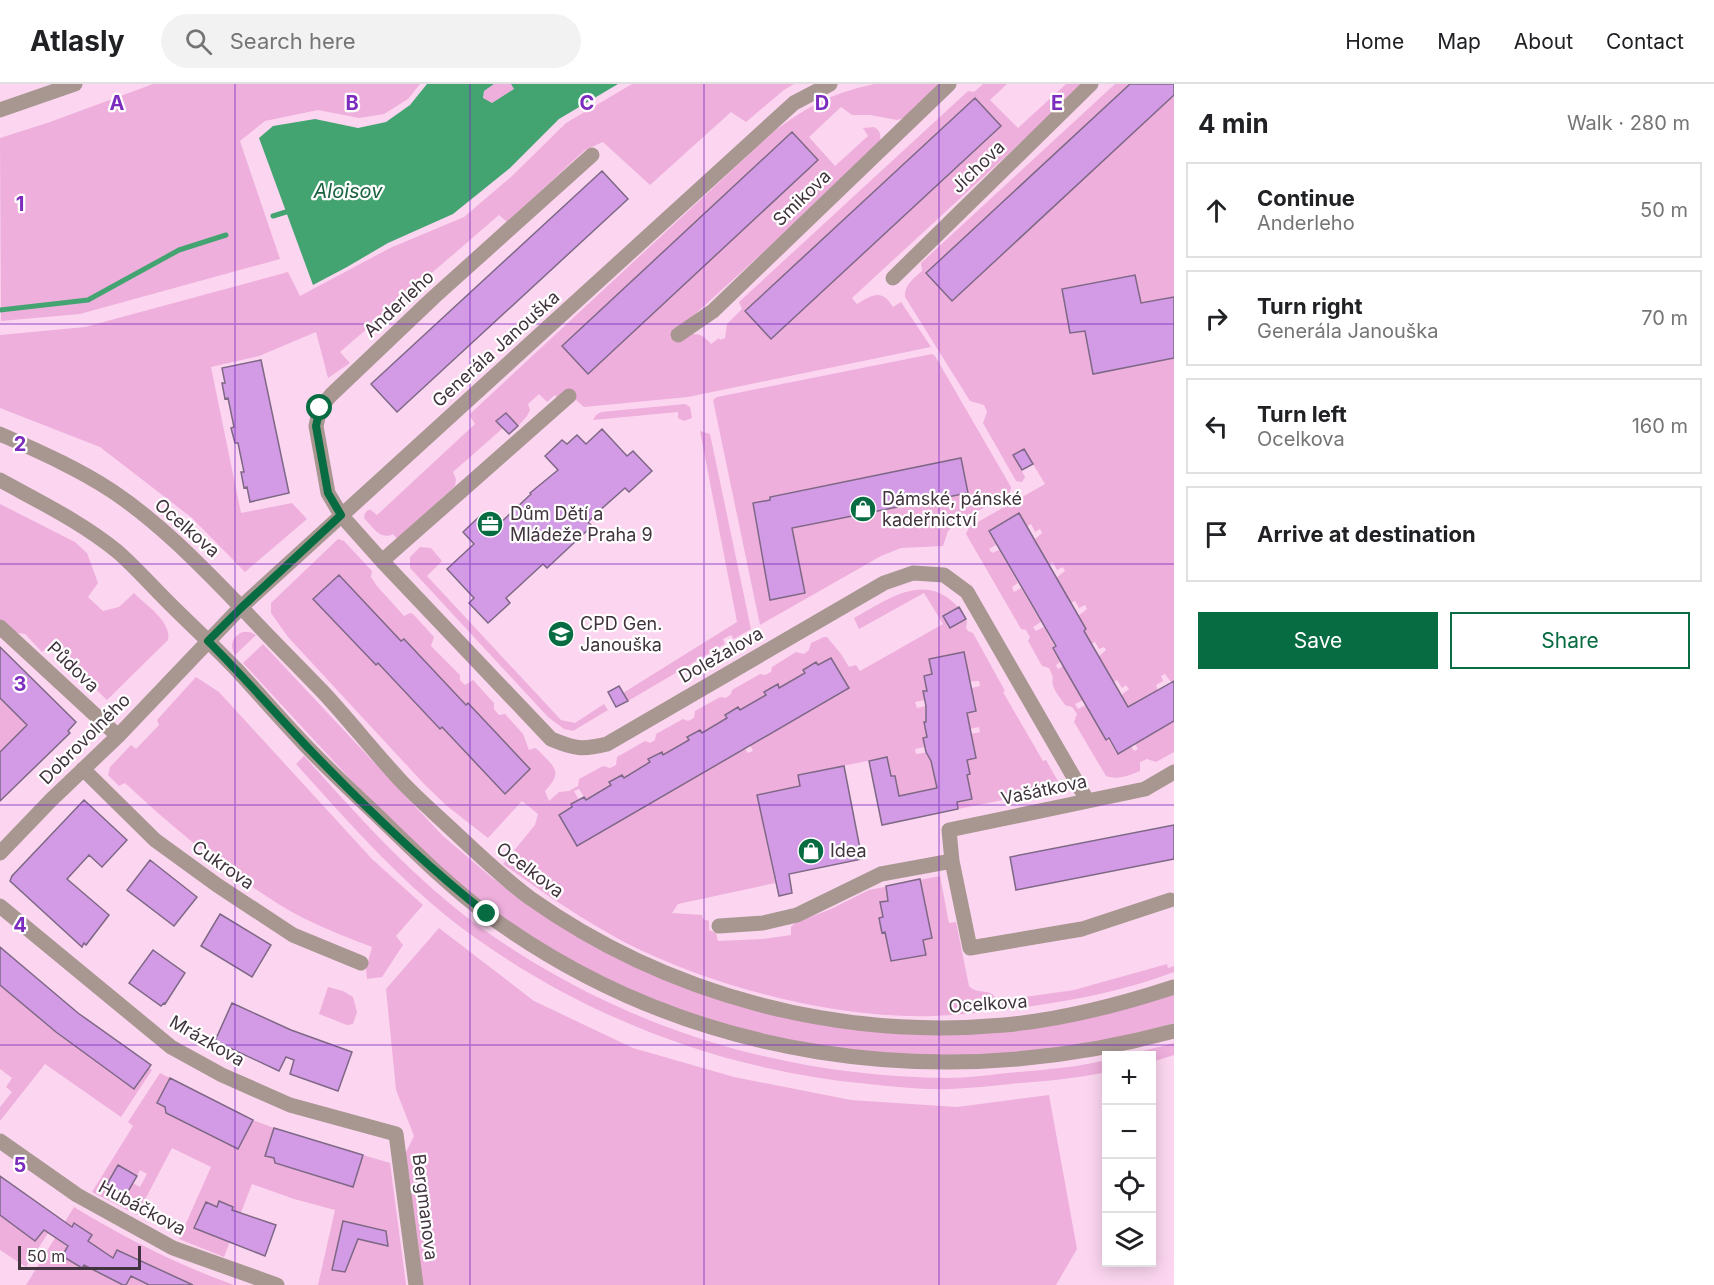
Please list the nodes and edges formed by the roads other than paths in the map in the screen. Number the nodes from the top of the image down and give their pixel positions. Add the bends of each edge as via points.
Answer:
1 (75, 84) edge
2 (830, 84) edge
3 (949, 84) edge
4 (1091, 84) edge
5 (0, 110) edge
6 (592, 155) dead end
7 (893, 278) dead end
8 (678, 335) dead end
9 (569, 396) dead end
10 (0, 434) edge
11 (0, 480) edge
12 (341, 515) junction
13 (381, 561) junction
14 (241, 608) junction
15 (0, 627) edge
16 (208, 641) junction
17 (196, 653) joint
18 (118, 736) junction
19 (83, 769) junction
20 (1174, 772) edge
21 (1087, 800) junction
22 (0, 853) edge
23 (952, 861) junction
24 (1170, 900) dead end
25 (0, 906) edge
26 (719, 926) dead end
27 (361, 963) dead end
28 (1174, 987) edge
29 (1174, 1031) edge
30 (396, 1134) joint
31 (0, 1141) edge
32 (277, 1285) edge
33 (416, 1285) edge

1 - 5 street
2 - 12 street, Generála Janouška via 794,103
3 - 8 street, Smikova via 713,311
4 - 7 street, Jíchova
6 - 12 street, Anderleho via 434,297 320,408 316,426 328,493
9 - 13 street
10 - 14 street, Ocelkova via 62,462 112,491 158,526
11 - 16 street via 58,512 117,552
12 - 13 street, Doležalova
12 - 14 street, Generála Janouška
13 - 21 street, Doležalova via 551,739 586,749 607,744 884,583 913,573 944,574 968,592
14 - 16 street, Generála Janouška
14 - 28 street, Ocelkova via 403,783 496,872 586,934 681,980 799,1014 923,1028 1005,1025 1068,1016
15 - 18 street, Půdova
16 - 17 street, Generála Janouška
16 - 29 street via 311,751 450,885 505,927 568,966 671,1013 787,1047 912,1063 1024,1059 1133,1042
17 - 18 street, Dobrovolného
18 - 19 street, Dobrovolného
19 - 22 street, Dobrovolného
19 - 27 street, Cukrova via 155,840 216,885 293,935
20 - 21 street, Vašátkova via 1145,789
21 - 23 street, Vašátkova via 950,830
23 - 24 street, Vašátkova via 970,948 1082,929
23 - 26 street via 881,874 797,915 763,923
25 - 30 street, Mrázkova via 171,1047 290,1105
30 - 33 street, Bergmanova
31 - 32 street, Hubáčkova via 77,1195 173,1248

